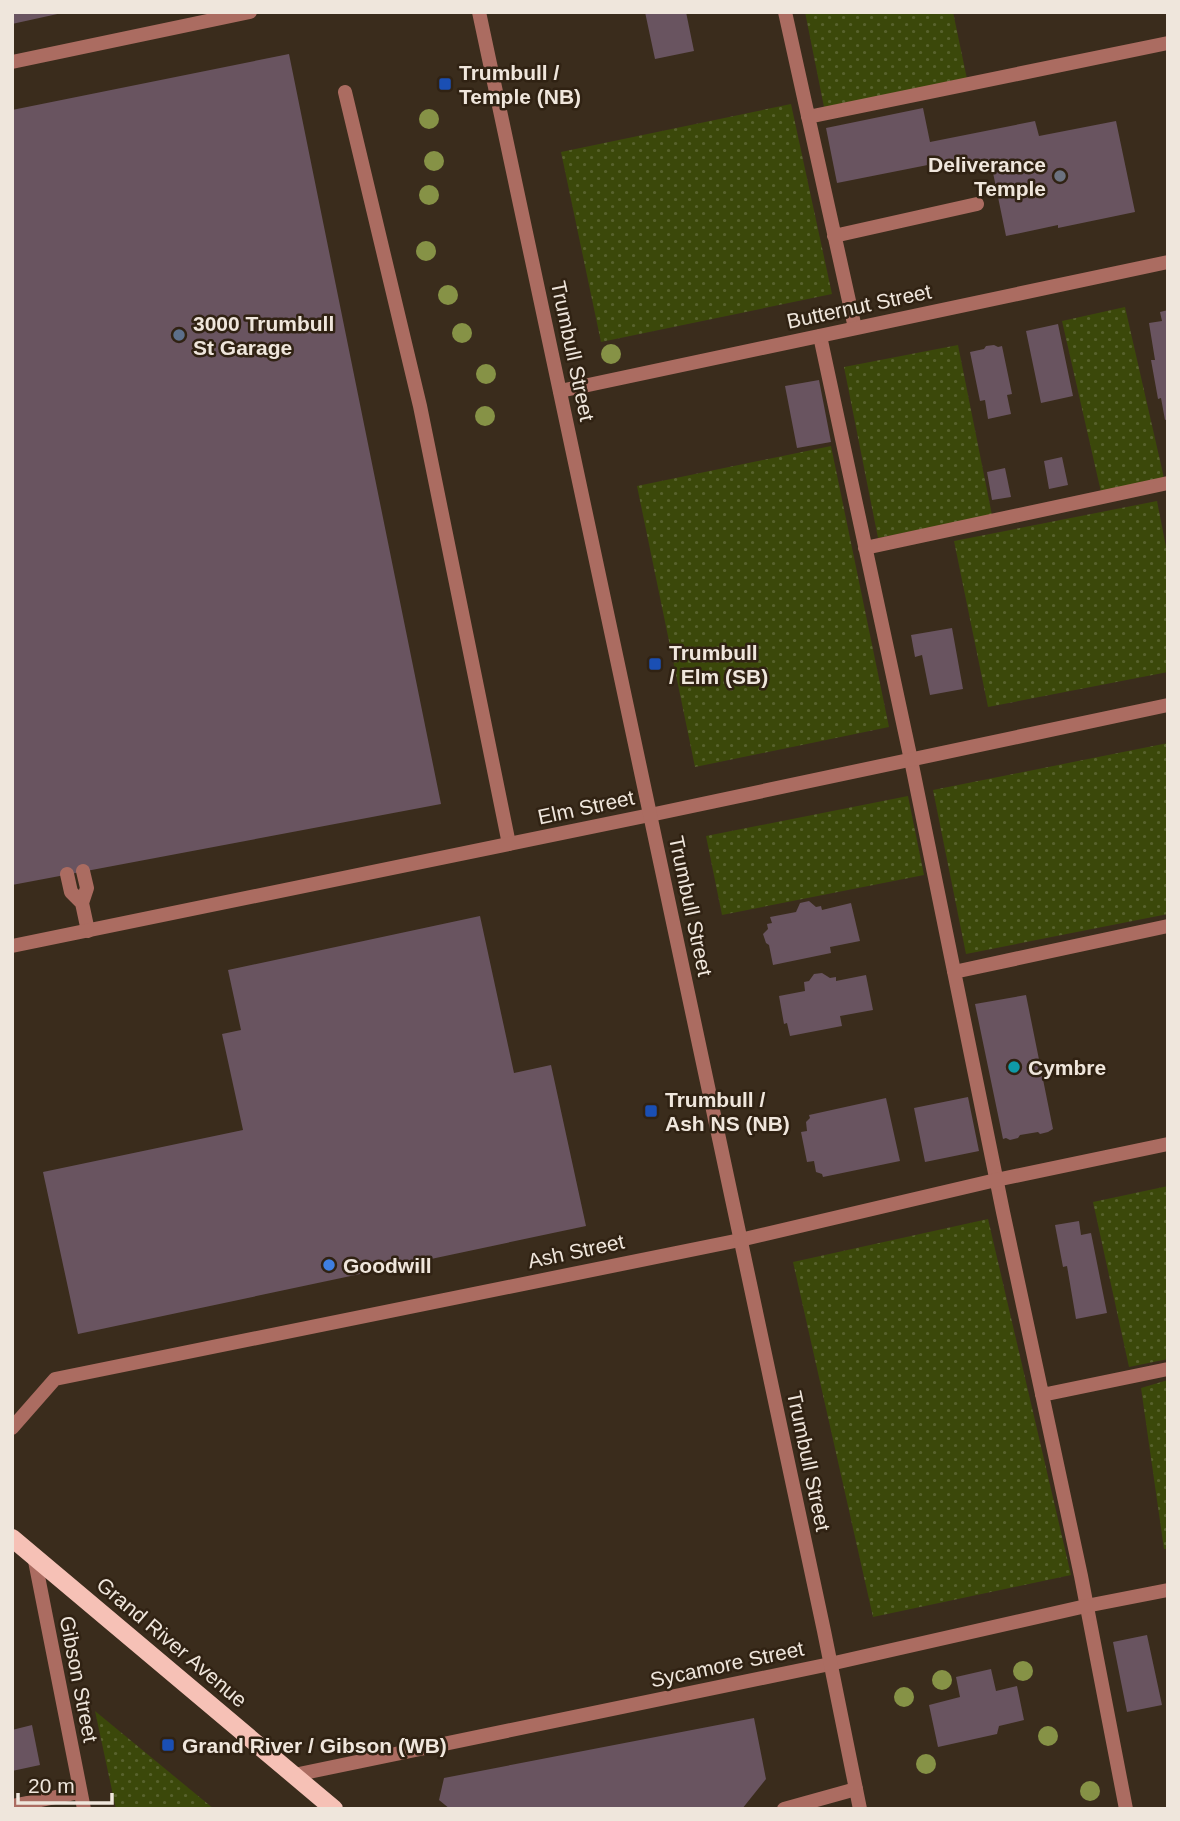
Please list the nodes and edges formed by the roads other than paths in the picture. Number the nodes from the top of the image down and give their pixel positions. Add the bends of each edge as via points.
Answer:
1 (250, 12) edge
2 (479, 12) edge
3 (785, 12) edge
4 (197, 18) edge
5 (1168, 43) edge
6 (12, 62) edge
7 (345, 92) dead end
8 (808, 117) junction
9 (977, 204) dead end
10 (834, 236) junction
11 (1168, 262) edge
12 (855, 328) junction
13 (820, 336) junction
14 (560, 391) junction
15 (1168, 483) edge
16 (865, 548) junction
17 (1168, 705) edge
18 (911, 760) junction
19 (650, 815) junction
20 (509, 844) junction
21 (83, 872) dead end
22 (67, 874) dead end
23 (82, 903) junction
24 (1168, 926) edge
25 (88, 931) junction
26 (12, 946) edge
27 (954, 972) junction
28 (1168, 1144) edge
29 (996, 1180) junction
30 (740, 1240) junction
31 (1168, 1369) edge
32 (1042, 1395) junction
33 (12, 1428) edge
34 (12, 1538) edge
35 (34, 1556) junction
36 (1168, 1590) edge
37 (1086, 1606) junction
38 (830, 1664) junction
39 (294, 1775) junction
40 (856, 1789) junction
41 (80, 1792) junction
42 (12, 1806) edge
43 (83, 1809) edge
44 (334, 1809) edge
45 (785, 1809) edge
46 (860, 1809) edge
47 (1126, 1809) edge

1 - 4 street
2 - 14 street, Trumbull Street
3 - 8 street
4 - 6 street
5 - 8 street
7 - 20 street via 420,406
8 - 10 street
9 - 10 street
10 - 12 street
11 - 12 street, Butternut Street
12 - 13 street, Butternut Street
13 - 14 street, Butternut Street
13 - 16 street
14 - 19 street, Trumbull Street
15 - 16 street
16 - 18 street
17 - 18 street, Elm Street
18 - 19 street, Elm Street
18 - 27 street
19 - 20 street, Elm Street
19 - 30 street, Trumbull Street
20 - 25 street, Elm Street
21 - 23 street via 87,888
22 - 23 street via 71,892
23 - 25 street
24 - 27 street
25 - 26 street, Elm Street
27 - 29 street
28 - 29 street, Ash Street
29 - 30 street, Ash Street
29 - 32 street
30 - 33 street, Ash Street via 55,1379
30 - 38 street, Trumbull Street
31 - 32 street
32 - 37 street
34 - 35 main road, Grand River Avenue
35 - 39 main road, Grand River Avenue
35 - 41 street, Gibson Street
36 - 37 street, Sycamore Street
37 - 38 street, Sycamore Street
37 - 47 street
38 - 39 street, Sycamore Street
38 - 40 street, Trumbull Street
39 - 44 main road, Grand River Avenue
40 - 45 street
40 - 46 street, Trumbull Street
41 - 42 street
41 - 43 street, Gibson Street

